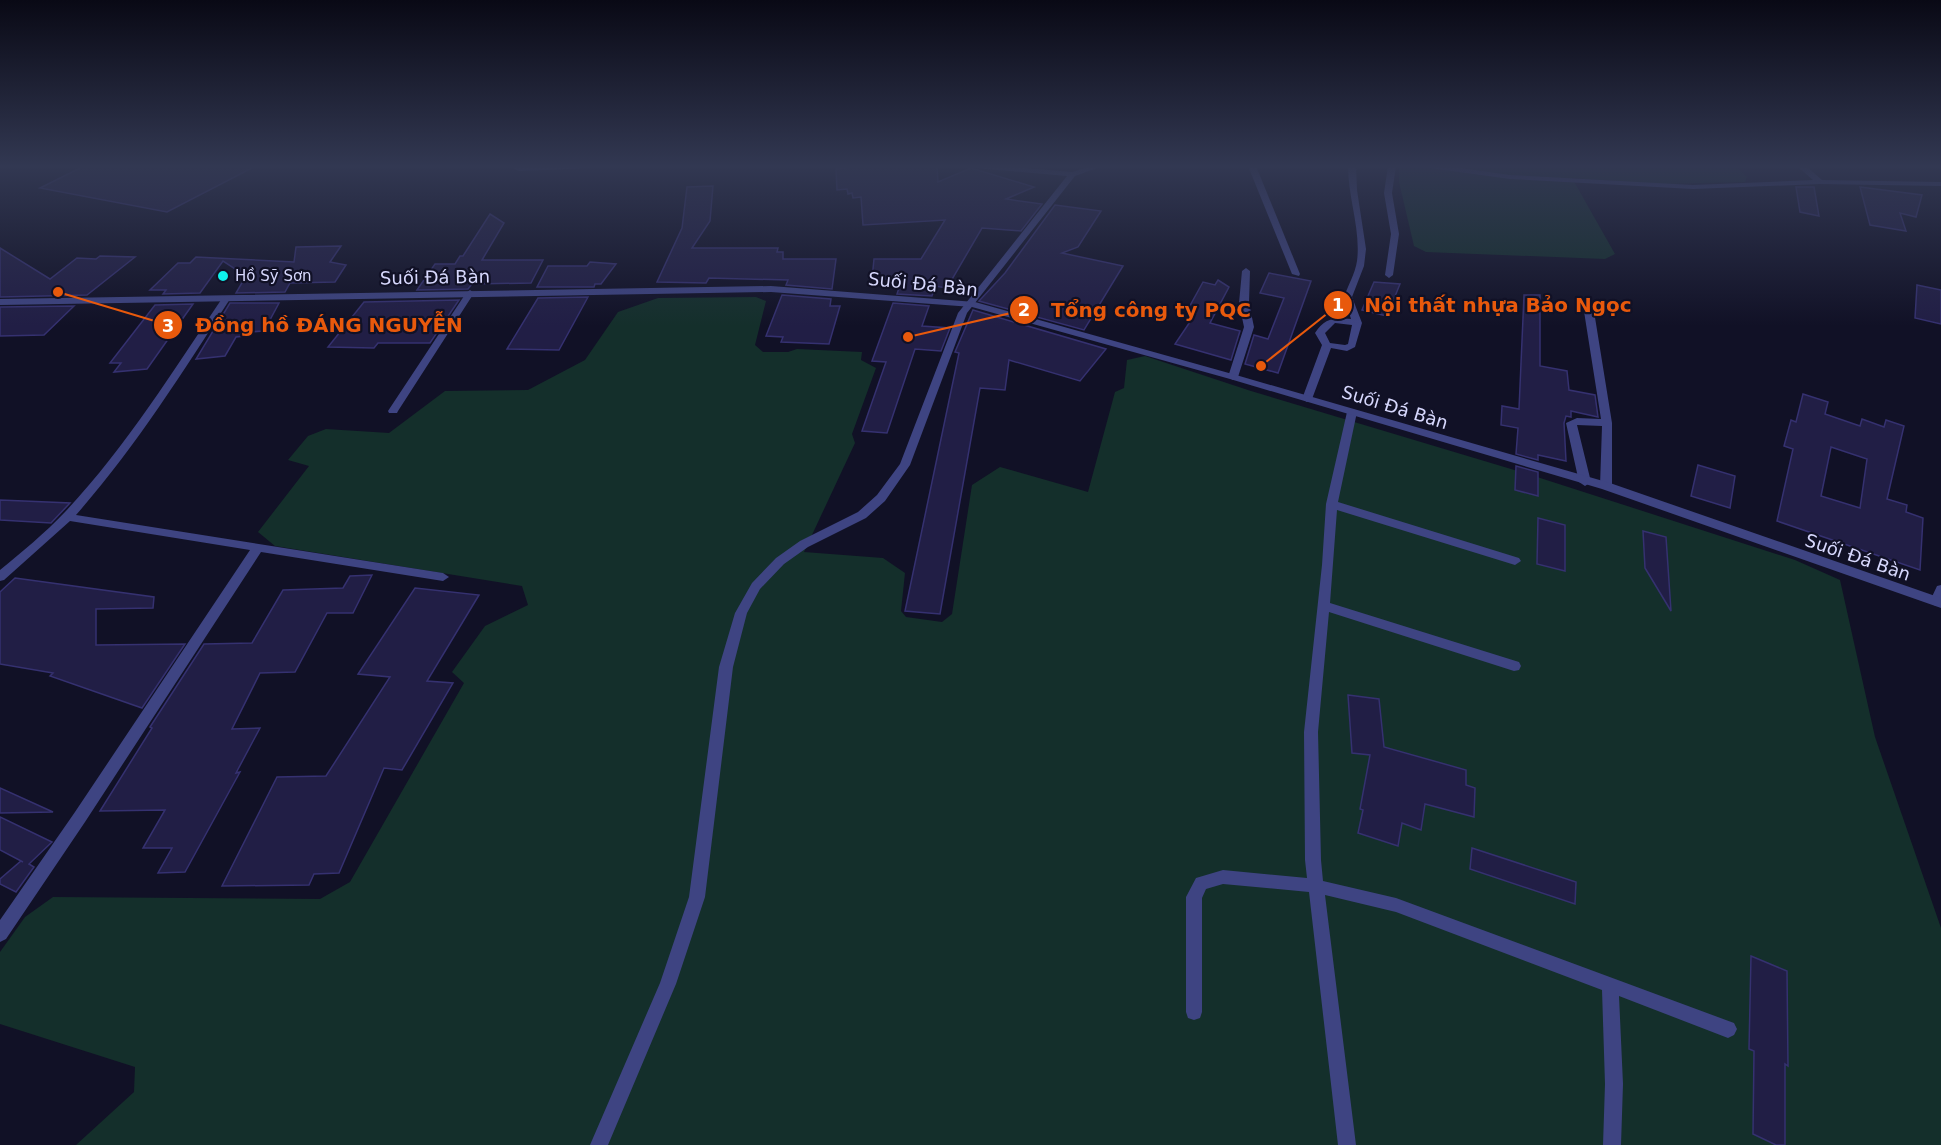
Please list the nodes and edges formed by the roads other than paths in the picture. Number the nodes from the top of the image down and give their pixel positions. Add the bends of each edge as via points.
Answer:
1 (1037, 219) edge
2 (1274, 219) edge
3 (1359, 219) edge
4 (1393, 219) edge
5 (1246, 271) dead end
6 (1296, 274) dead end
7 (1389, 275) dead end
8 (470, 293) junction
9 (226, 299) junction
10 (0, 302) edge
11 (972, 304) junction
12 (1588, 305) dead end
13 (1357, 323) junction
14 (1327, 345) junction
15 (1233, 377) junction
16 (1307, 399) junction
17 (393, 411) dead end
18 (1352, 412) junction
19 (1607, 423) junction
20 (1585, 482) junction
21 (1606, 486) junction
22 (1332, 504) junction
23 (67, 517) junction
24 (256, 549) junction
25 (1515, 561) dead end
26 (0, 577) edge
27 (443, 578) dead end
28 (1941, 589) edge
29 (1938, 602) edge
30 (1324, 606) junction
31 (1514, 666) dead end
32 (1316, 886) junction
33 (0, 934) edge
34 (1610, 985) junction
35 (1194, 1012) dead end
36 (1728, 1029) dead end
37 (599, 1145) edge
38 (1347, 1145) edge
39 (1612, 1145) edge

1 - 11 street
2 - 6 street
3 - 13 street via 1360,263 1348,297
4 - 7 street via 1395,234
5 - 15 street via 1244,303 1249,327
8 - 9 street, Suối Đá Bàn
8 - 11 street, Suối Đá Bàn via 771,289
8 - 17 street
9 - 10 street, Suối Đá Bàn
9 - 23 street via 156,405
11 - 15 street, Suối Đá Bàn
11 - 37 street via 963,313 905,465 887,490 862,515 804,544 780,561 756,586 741,613 726,667 697,897 668,984
12 - 19 street
13 - 14 street via 1352,345
13 - 14 street via 1327,321 1320,333
14 - 16 street
15 - 16 street, Suối Đá Bàn
16 - 18 street, Suối Đá Bàn
18 - 20 street, Suối Đá Bàn
18 - 22 street
19 - 20 street via 1571,423
19 - 21 street
20 - 21 street, Suối Đá Bàn
21 - 29 street, Suối Đá Bàn
22 - 25 street
22 - 30 street
23 - 24 street
23 - 26 street
24 - 27 street
24 - 33 street
28 - 29 street
30 - 31 street
30 - 32 street via 1311,732
32 - 34 street via 1396,905
32 - 35 street via 1223,877 1201,883 1194,897
32 - 38 street
34 - 36 street
34 - 39 street

